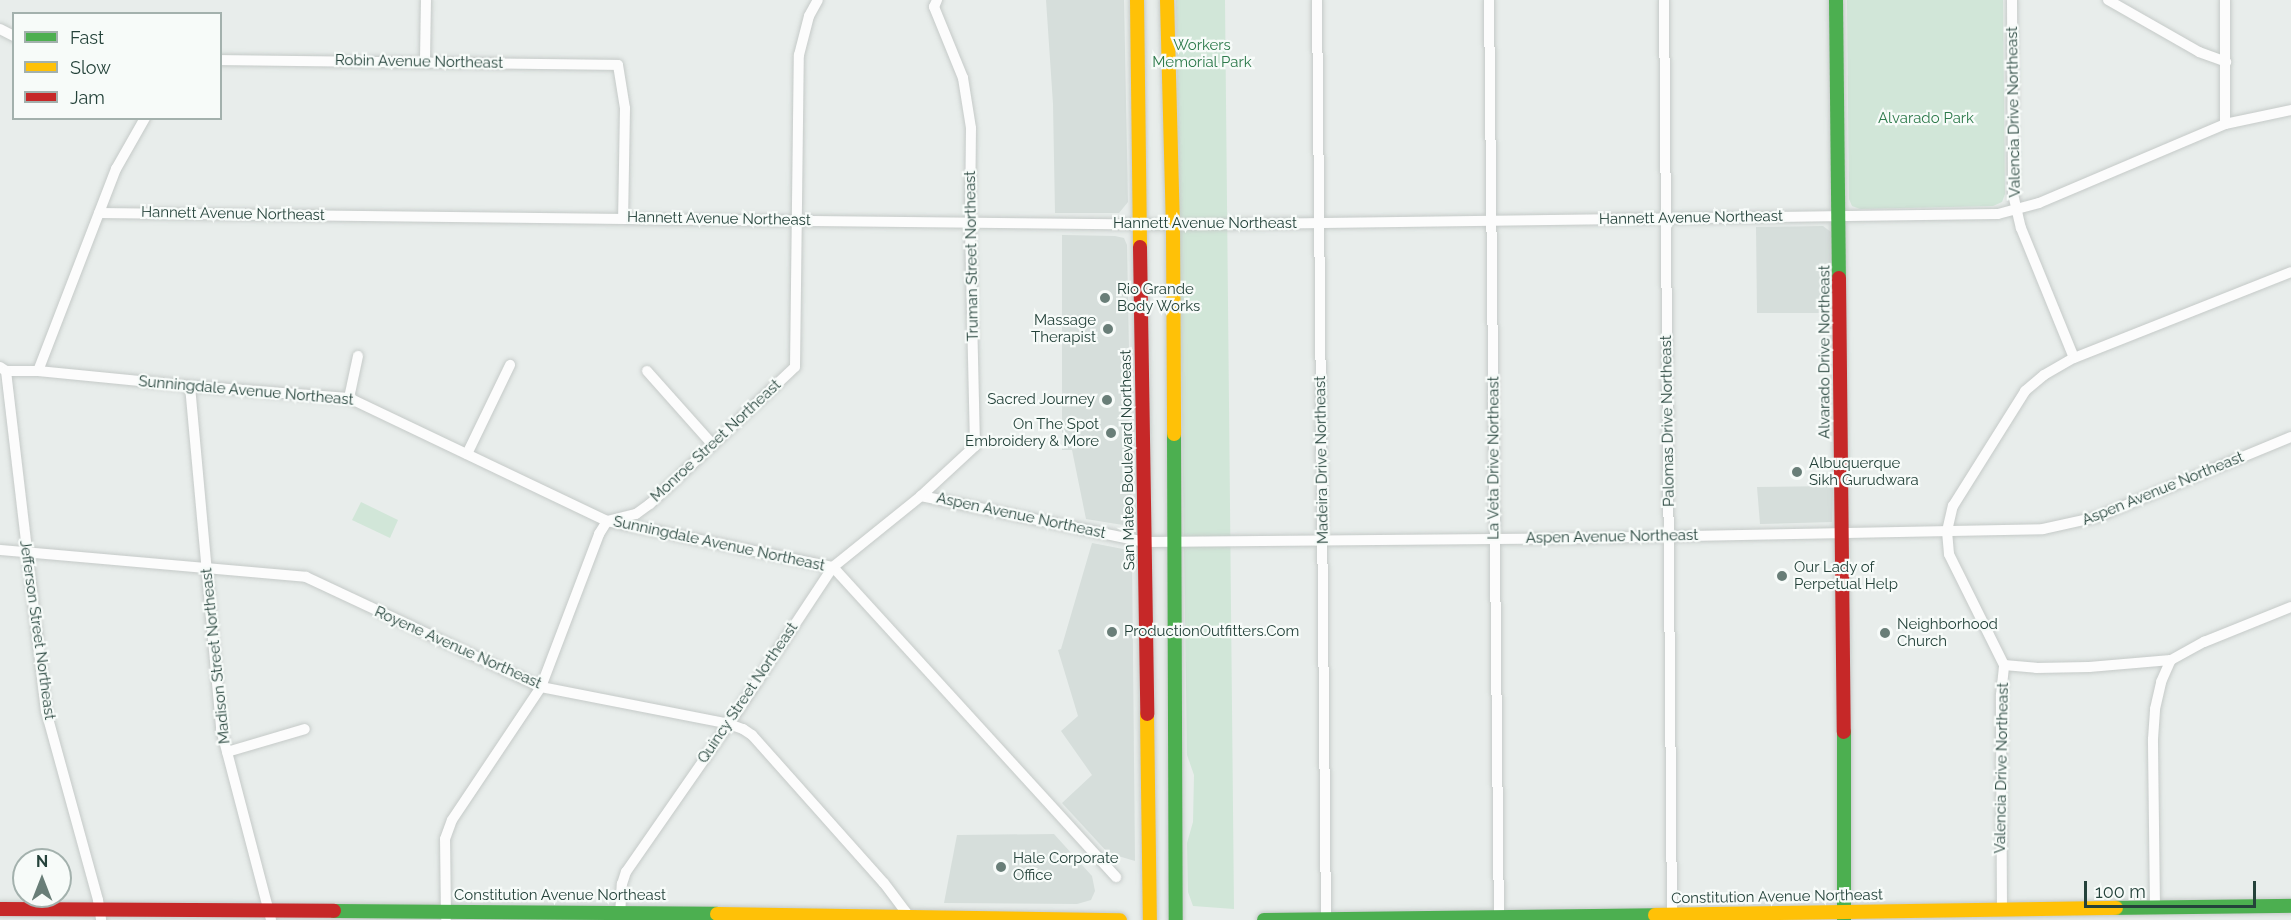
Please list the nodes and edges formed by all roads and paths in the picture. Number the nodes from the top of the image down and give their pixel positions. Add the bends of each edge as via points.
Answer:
1 (426, 0) edge
2 (818, 0) edge
3 (1137, 0) edge
4 (1167, 0) edge
5 (1317, 0) edge
6 (1489, 0) edge
7 (1664, 0) edge
8 (1836, 0) edge
9 (2012, 0) edge
10 (2108, 0) edge
11 (2225, 0) edge
12 (933, 2) edge
13 (222, 60) edge
14 (425, 62) junction
15 (2226, 62) junction
16 (2291, 110) edge
17 (144, 120) edge
18 (2226, 124) junction
19 (2016, 209) junction
20 (99, 213) junction
21 (1840, 216) junction
22 (623, 218) junction
23 (1666, 219) junction
24 (798, 221) junction
25 (1493, 221) junction
26 (970, 222) junction
27 (1142, 224) junction
28 (1319, 224) junction
29 (1173, 225) junction
30 (2291, 272) edge
31 (358, 356) dead end
32 (2073, 358) junction
33 (510, 365) dead end
34 (3, 369) edge
35 (38, 371) junction
36 (647, 371) dead end
37 (190, 386) junction
38 (349, 398) junction
39 (2291, 437) edge
40 (712, 444) junction
41 (467, 454) junction
42 (921, 496) junction
43 (607, 521) junction
44 (1947, 531) junction
45 (1842, 533) junction
46 (1669, 537) junction
47 (1495, 538) junction
48 (1175, 541) junction
49 (1324, 541) junction
50 (1146, 542) junction
51 (0, 550) edge
52 (27, 551) junction
53 (205, 567) junction
54 (833, 567) junction
55 (2291, 607) edge
56 (2171, 660) junction
57 (2004, 665) junction
58 (541, 687) junction
59 (729, 724) junction
60 (305, 729) dead end
61 (226, 752) junction
62 (1116, 877) dead end
63 (2291, 906) edge
64 (2155, 908) junction
65 (0, 909) edge
66 (2009, 913) edge
67 (2182, 914) edge
68 (101, 915) edge
69 (908, 915) junction
70 (1672, 915) junction
71 (271, 916) edge
72 (446, 916) edge
73 (620, 916) edge
74 (1845, 916) edge
75 (794, 917) edge
76 (1499, 917) junction
77 (965, 918) edge
78 (1609, 918) edge
79 (1379, 919) edge
80 (1120, 920) edge
81 (1150, 920) edge
82 (1176, 920) edge
83 (1264, 920) edge
84 (1326, 920) edge

1 - 14 street
2 - 24 street, Monroe Street Northeast via 809,16 799,55
3 - 27 street, San Mateo Boulevard Northeast
4 - 29 street
5 - 28 street, Madeira Drive Northeast
6 - 25 street, La Veta Drive Northeast
7 - 23 street, Palomas Drive Northeast
8 - 21 street, Alvarado Drive Northeast
9 - 19 street, Valencia Drive Northeast
10 - 15 street via 2199,52
11 - 15 street
12 - 26 street, Truman Street Northeast via 963,78 971,128
13 - 14 street, Robin Avenue Northeast
14 - 22 street, Robin Avenue Northeast via 618,65 625,108
15 - 18 street
16 - 18 street, Hannett Avenue Northeast
17 - 20 street via 116,169
18 - 19 street, Hannett Avenue Northeast via 2039,203
19 - 21 street, Hannett Avenue Northeast via 1998,214
19 - 32 street, Valencia Drive Northeast
20 - 22 street, Hannett Avenue Northeast
20 - 35 street
21 - 23 street, Hannett Avenue Northeast
21 - 45 street, Alvarado Drive Northeast
22 - 24 street, Hannett Avenue Northeast
23 - 25 street, Hannett Avenue Northeast
23 - 46 street, Palomas Drive Northeast
24 - 26 street, Hannett Avenue Northeast
24 - 40 street, Monroe Street Northeast via 795,367
25 - 28 street, Hannett Avenue Northeast
25 - 47 street, La Veta Drive Northeast
26 - 27 street, Hannett Avenue Northeast
26 - 42 street, Truman Street Northeast via 975,446
27 - 29 street, Hannett Avenue Northeast
27 - 50 street, San Mateo Boulevard Northeast
28 - 29 street, Hannett Avenue Northeast
28 - 49 street, Madeira Drive Northeast
29 - 48 street
30 - 32 street
31 - 38 street
32 - 44 street via 2025,391 1953,506
33 - 41 street
34 - 35 street, Sunningdale Avenue Northeast
34 - 52 street, Jefferson Street Northeast
35 - 37 street, Sunningdale Avenue Northeast
36 - 40 street
37 - 38 street, Sunningdale Avenue Northeast
37 - 53 street, Madison Street Northeast
38 - 41 street, Sunningdale Avenue Northeast
39 - 44 street, Aspen Avenue Northeast via 2097,518 2043,529
40 - 43 street, Monroe Street Northeast via 650,504 636,514
41 - 43 street, Sunningdale Avenue Northeast
42 - 50 street, Aspen Avenue Northeast
42 - 54 street, Quincy Street Northeast
43 - 54 street, Sunningdale Avenue Northeast
43 - 58 street
44 - 45 street, Aspen Avenue Northeast
44 - 57 street, Valencia Drive Northeast via 1949,554
45 - 46 street, Aspen Avenue Northeast
45 - 74 street, Alvarado Drive Northeast
46 - 47 street, Aspen Avenue Northeast
46 - 70 street, Palomas Drive Northeast
47 - 49 street, Aspen Avenue Northeast
47 - 76 street, La Veta Drive Northeast
48 - 49 street, Aspen Avenue Northeast
48 - 50 street, Aspen Avenue Northeast
48 - 82 street
49 - 84 street, Madeira Drive Northeast
50 - 81 street, San Mateo Boulevard Northeast
51 - 52 street, Royene Avenue Northeast
52 - 53 street, Royene Avenue Northeast
52 - 68 street, Jefferson Street Northeast via 46,711
53 - 58 street, Royene Avenue Northeast via 306,576
53 - 61 street, Madison Street Northeast
54 - 59 street, Quincy Street Northeast
54 - 62 street, Sunningdale Avenue Northeast
55 - 56 street via 2204,642
56 - 57 street via 2089,668
56 - 64 street via 2155,709 2153,739
57 - 66 street, Valencia Drive Northeast via 2001,695
58 - 59 street, Royene Avenue Northeast
58 - 72 street via 452,820 445,839
59 - 69 street, Royene Avenue Northeast via 752,735
59 - 73 street, Quincy Street Northeast via 626,872
60 - 61 street
61 - 71 street, Madison Street Northeast
63 - 67 street, Constitution Avenue Northeast
64 - 66 street, Constitution Avenue Northeast
64 - 67 street, Constitution Avenue Northeast
65 - 68 street, Constitution Avenue Northeast
66 - 74 street, Constitution Avenue Northeast
68 - 71 street, Constitution Avenue Northeast
69 - 75 street, Constitution Avenue Northeast
69 - 77 street, Constitution Avenue Northeast
70 - 74 street, Constitution Avenue Northeast
70 - 78 street, Constitution Avenue Northeast
71 - 72 street, Constitution Avenue Northeast
72 - 73 street, Constitution Avenue Northeast
73 - 75 street, Constitution Avenue Northeast
76 - 78 street, Constitution Avenue Northeast
76 - 79 street, Constitution Avenue Northeast
77 - 80 street, Constitution Avenue Northeast
79 - 84 street, Constitution Avenue Northeast
83 - 84 street, Constitution Avenue Northeast

